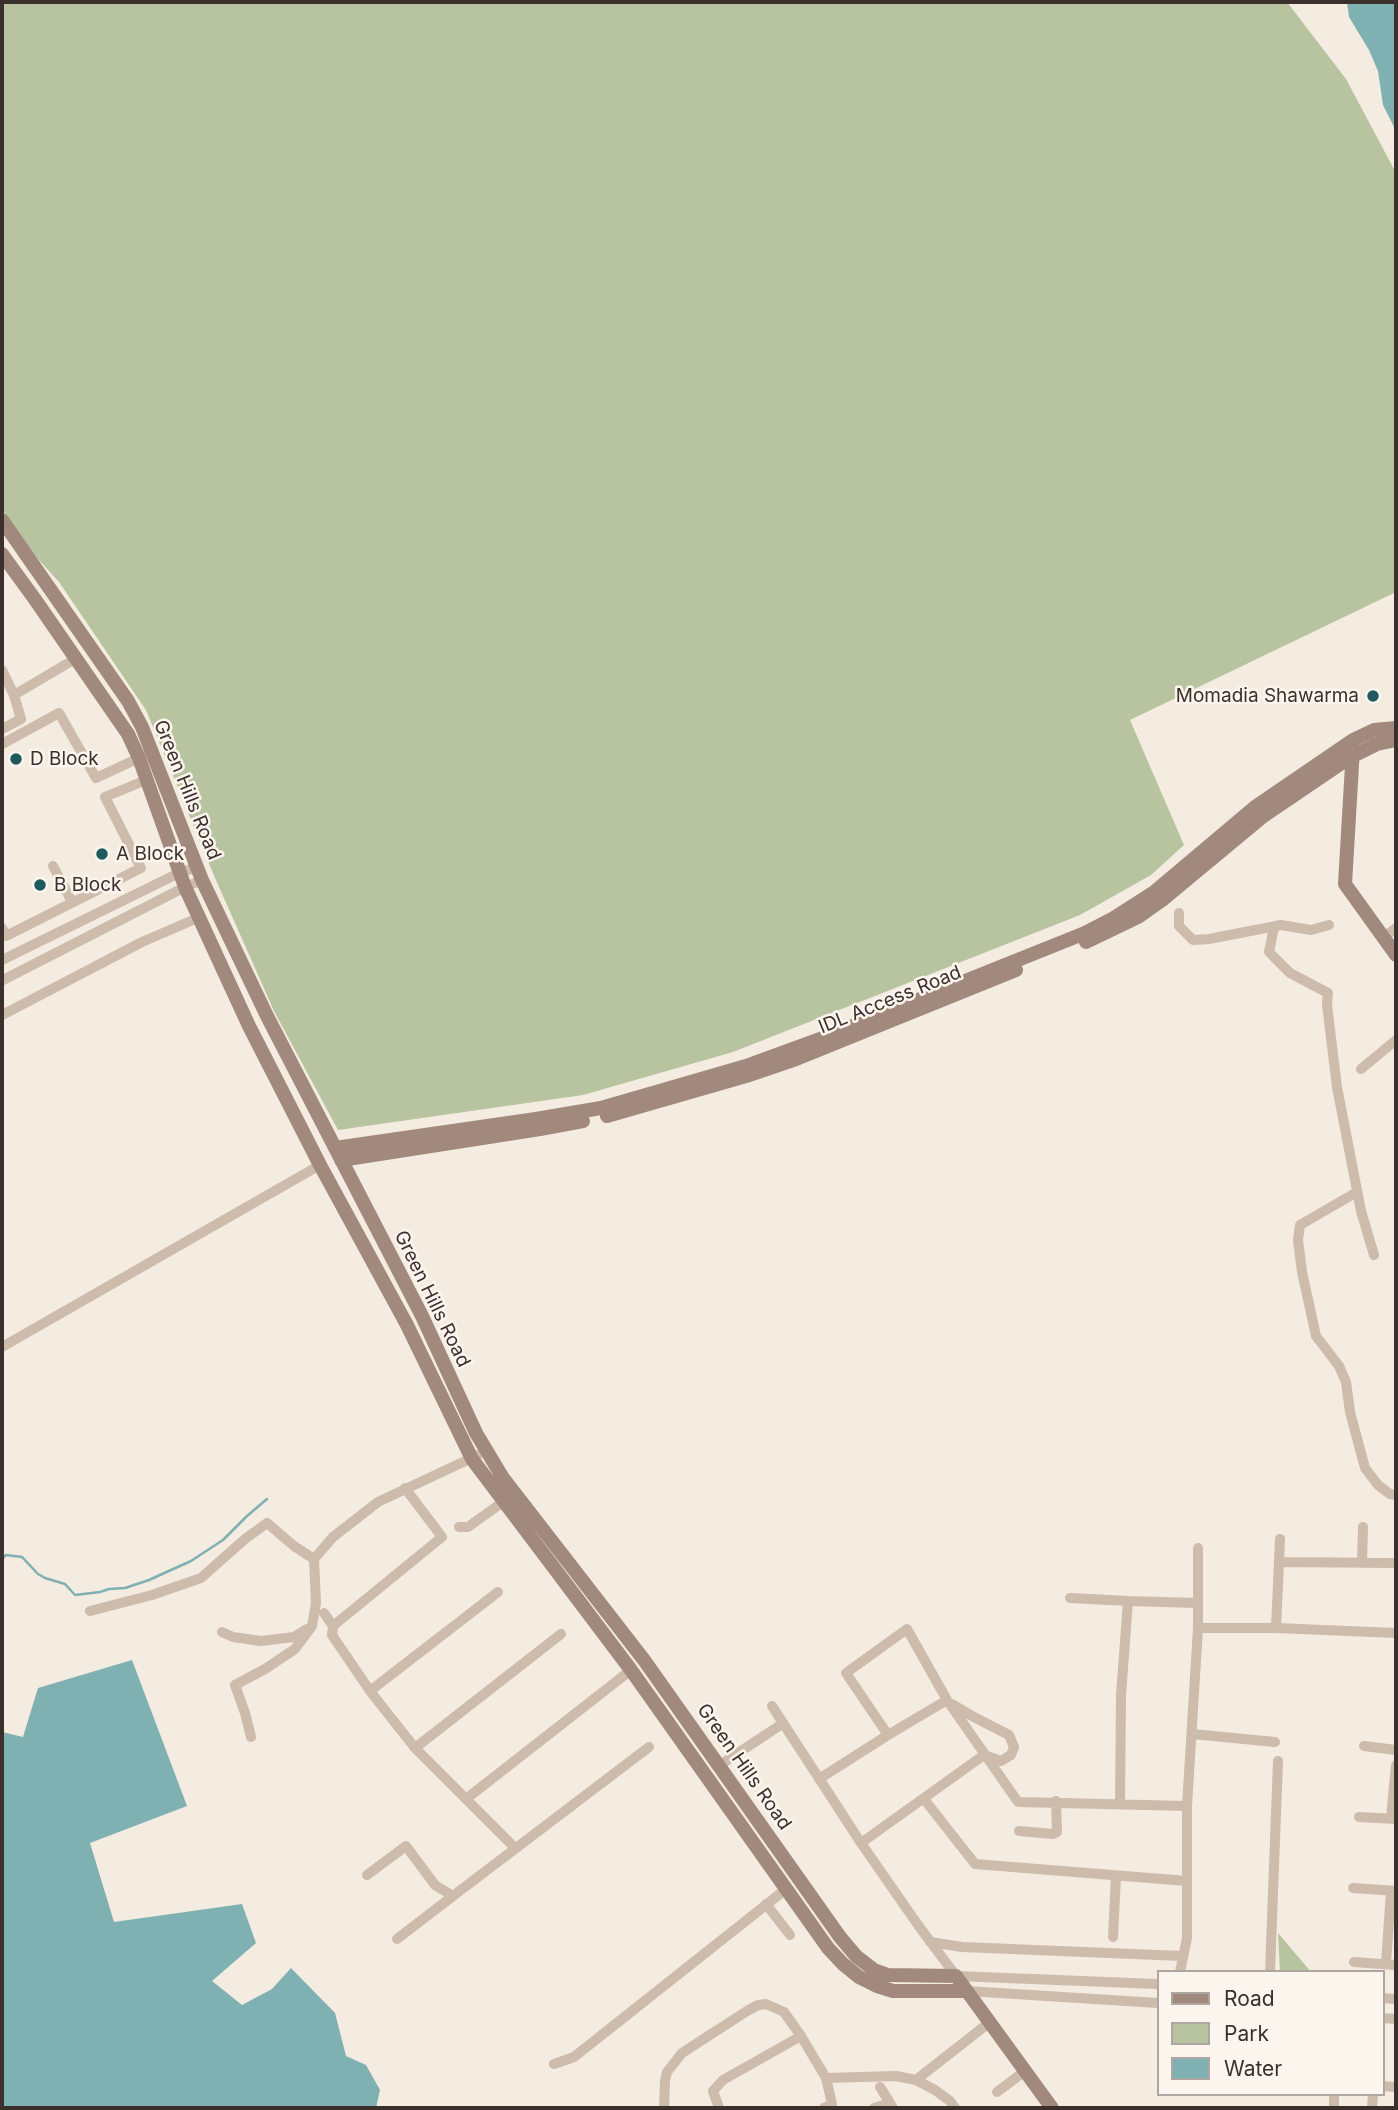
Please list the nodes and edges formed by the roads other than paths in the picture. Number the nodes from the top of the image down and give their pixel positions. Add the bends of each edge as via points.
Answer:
1 (2, 520) edge
2 (2, 554) edge
3 (75, 659) junction
4 (2, 670) edge
5 (14, 695) junction
6 (1396, 728) edge
7 (2, 729) edge
8 (1353, 740) junction
9 (1396, 740) edge
10 (2, 744) edge
11 (1353, 755) junction
12 (139, 758) junction
13 (96, 778) junction
14 (146, 780) junction
15 (105, 797) junction
16 (53, 866) dead end
17 (200, 874) junction
18 (182, 880) junction
19 (72, 902) junction
20 (1179, 914) dead end
21 (200, 917) junction
22 (80, 923) junction
23 (1329, 925) dead end
24 (1274, 926) junction
25 (2, 928) edge
26 (1396, 928) edge
27 (88, 937) junction
28 (1383, 938) junction
29 (1396, 955) edge
30 (2, 960) edge
31 (2, 979) edge
32 (2, 1015) edge
33 (1396, 1040) edge
34 (1361, 1069) dead end
35 (538, 1124) junction
36 (338, 1154) junction
37 (320, 1165) junction
38 (1357, 1192) junction
39 (1374, 1255) dead end
40 (2, 1347) edge
41 (486, 1452) junction
42 (472, 1459) junction
43 (405, 1488) junction
44 (1396, 1495) edge
45 (503, 1502) junction
46 (459, 1527) dead end
47 (1363, 1527) dead end
48 (1280, 1538) dead end
49 (1198, 1548) dead end
50 (314, 1559) junction
51 (1279, 1562) junction
52 (1362, 1562) junction
53 (1396, 1563) edge
54 (498, 1592) dead end
55 (1070, 1598) dead end
56 (1128, 1601) junction
57 (1198, 1603) junction
58 (90, 1611) dead end
59 (324, 1614) dead end
60 (312, 1626) junction
61 (332, 1626) junction
62 (1198, 1628) junction
63 (1276, 1628) junction
64 (222, 1632) dead end
65 (1396, 1633) edge
66 (561, 1634) dead end
67 (631, 1670) junction
68 (370, 1691) junction
69 (947, 1700) junction
70 (772, 1706) dead end
71 (782, 1724) junction
72 (1192, 1734) junction
73 (888, 1735) junction
74 (251, 1737) dead end
75 (1275, 1742) dead end
76 (1364, 1746) dead end
77 (649, 1747) dead end
78 (415, 1748) junction
79 (1396, 1750) edge
80 (984, 1755) junction
81 (1278, 1761) dead end
82 (720, 1765) junction
83 (1396, 1765) edge
84 (819, 1779) junction
85 (466, 1799) junction
86 (924, 1799) junction
87 (1120, 1803) junction
88 (1056, 1804) junction
89 (1041, 1806) dead end
90 (1187, 1806) junction
91 (1359, 1817) dead end
92 (1394, 1819) edge
93 (1019, 1831) dead end
94 (861, 1843) junction
95 (515, 1848) junction
96 (368, 1875) dead end
97 (1116, 1876) junction
98 (1186, 1881) junction
99 (1353, 1888) dead end
100 (786, 1889) junction
101 (1394, 1891) edge
102 (453, 1896) junction
103 (766, 1904) junction
104 (790, 1935) dead end
105 (1113, 1937) dead end
106 (397, 1939) dead end
107 (930, 1942) junction
108 (1181, 1956) junction
109 (1354, 1962) dead end
110 (1391, 1964) edge
111 (1180, 1970) edge
112 (1270, 1970) edge
113 (956, 1976) junction
114 (1156, 1984) edge
115 (967, 1991) junction
116 (1156, 2003) edge
117 (990, 2022) junction
118 (801, 2036) junction
119 (554, 2064) dead end
120 (1025, 2071) junction
121 (826, 2078) junction
122 (916, 2080) junction
123 (878, 2083) junction
124 (997, 2091) dead end
125 (891, 2105) edge
126 (664, 2108) edge
127 (719, 2108) edge
128 (824, 2108) edge
129 (874, 2108) edge
130 (955, 2108) edge
131 (1052, 2108) edge

1 - 17 street, Green Hills Road via 128,701
2 - 3 street, Green Hills Road
3 - 5 street
3 - 12 street, Green Hills Road via 122,725
4 - 5 street
5 - 7 street via 21,719
6 - 8 street via 1374,730
8 - 11 street
8 - 35 street via 1255,807 1153,893 1085,933 746,1066
9 - 11 street, IDL Access Road
10 - 13 street via 59,713
11 - 28 street via 1345,884
11 - 35 street, IDL Access Road via 1262,817 1162,900 1117,928 746,1076 643,1107
12 - 13 street
12 - 14 street, Green Hills Road
13 - 15 street
14 - 15 street
14 - 18 street, Green Hills Road
15 - 19 street via 141,868
16 - 19 street
17 - 18 street
17 - 36 street, Green Hills Road
18 - 21 street, Green Hills Road
18 - 22 street
18 - 27 street
19 - 25 street via 6,936
20 - 24 street via 1179,926 1193,940
21 - 32 street
21 - 37 street, Green Hills Road
22 - 27 street
22 - 30 street
23 - 24 street via 1311,930
24 - 38 street via 1269,952 1290,973 1328,993 1337,1087
26 - 28 street
27 - 31 street
28 - 29 street
33 - 34 street
35 - 36 street, IDL Access Road
36 - 41 street, Green Hills Road
37 - 40 street
37 - 42 street, Green Hills Road via 407,1325
38 - 39 street
38 - 44 street via 1300,1225 1300,1261 1316,1336 1346,1382 1365,1468 1378,1485
41 - 42 street
41 - 82 street, Green Hills Road
42 - 43 street
42 - 45 street, Green Hills Road
43 - 50 street via 378,1502 333,1537
43 - 61 street via 442,1537
45 - 46 street via 468,1527
45 - 67 street, Green Hills Road
47 - 52 street
48 - 51 street
49 - 57 street
50 - 58 street via 267,1523 201,1577
50 - 60 street
51 - 52 street
51 - 63 street
52 - 53 street
54 - 68 street
55 - 56 street
56 - 57 street
56 - 87 street
57 - 62 street
59 - 61 street
60 - 64 street via 294,1637 261,1640
60 - 74 street via 295,1649 235,1685
61 - 68 street via 332,1635
62 - 63 street
62 - 72 street
63 - 65 street
66 - 78 street
67 - 85 street
67 - 100 street, Green Hills Road
68 - 78 street
69 - 73 street
69 - 73 street via 907,1629 846,1673
69 - 80 street
69 - 80 street via 1009,1735 1014,1747 1011,1755 1001,1761
70 - 71 street
71 - 82 street
71 - 84 street
72 - 75 street
72 - 90 street
73 - 84 street
76 - 79 street
77 - 95 street
78 - 85 street
80 - 86 street
80 - 88 street via 1018,1802
81 - 112 street
82 - 113 street, Green Hills Road via 856,1956 888,1975
83 - 92 street
84 - 94 street
85 - 95 street
86 - 94 street
86 - 97 street via 975,1864
87 - 88 street
87 - 90 street
88 - 89 street
88 - 93 street via 1055,1833
90 - 98 street
91 - 92 street
94 - 107 street
95 - 102 street
96 - 102 street via 406,1846 435,1885
97 - 98 street
97 - 105 street
98 - 108 street via 1187,1937
99 - 101 street
100 - 103 street
100 - 115 street, Green Hills Road via 828,1948 859,1977 893,1991
101 - 110 street
102 - 106 street
103 - 104 street
103 - 119 street via 574,2057
107 - 108 street
107 - 113 street
108 - 111 street
109 - 110 street
113 - 114 street
113 - 115 street
115 - 116 street
115 - 117 street
117 - 120 street
117 - 122 street
118 - 121 street
118 - 126 street via 784,2012 758,2005 682,2053 667,2072
118 - 127 street via 723,2080 713,2091
120 - 124 street
120 - 131 street
121 - 123 street
121 - 128 street via 832,2104
122 - 123 street via 896,2076
122 - 130 street
123 - 125 street
125 - 129 street

